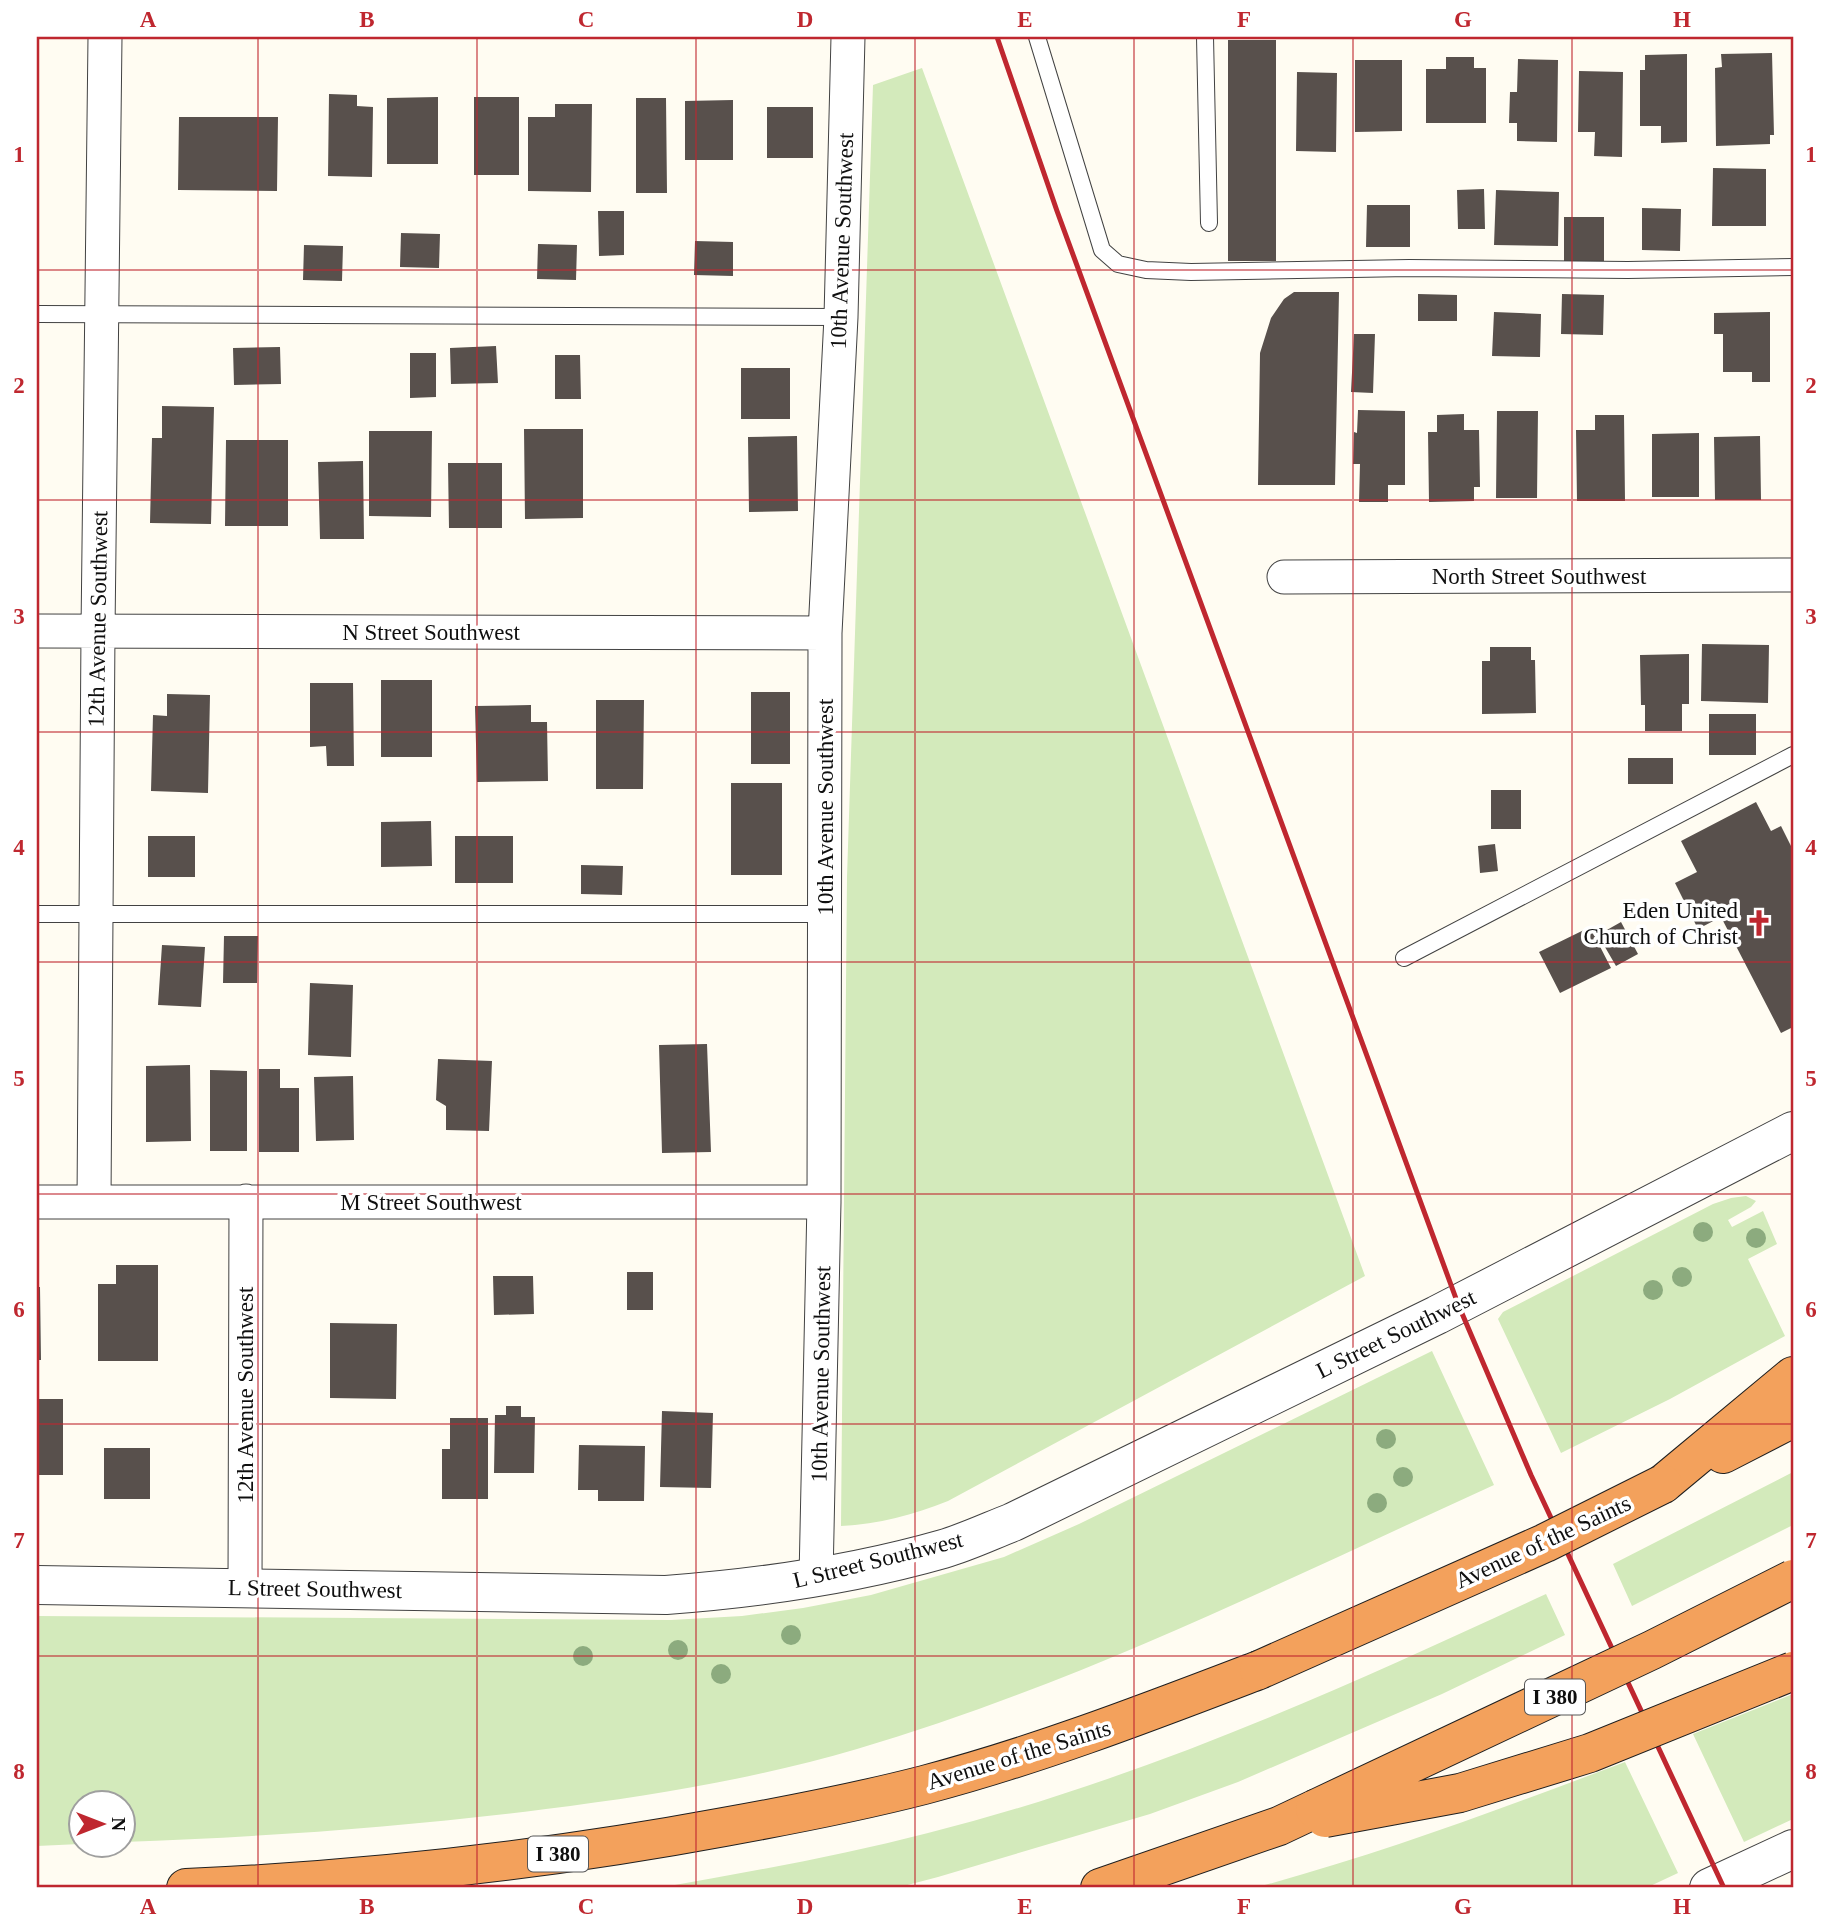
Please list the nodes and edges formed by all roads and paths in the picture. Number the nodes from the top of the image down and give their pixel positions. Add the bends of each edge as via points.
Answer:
1 (105, 37) edge
2 (848, 37) edge
3 (1037, 37) edge
4 (1205, 37) edge
5 (1209, 223) dead end
6 (1793, 267) edge
7 (37, 314) edge
8 (102, 314) junction
9 (841, 317) junction
10 (1793, 575) edge
11 (1284, 578) dead end
12 (37, 631) edge
13 (97, 631) junction
14 (825, 633) junction
15 (1793, 755) edge
16 (37, 914) edge
17 (96, 914) junction
18 (825, 914) junction
19 (1404, 958) dead end
20 (1793, 1131) edge
21 (94, 1201) junction
22 (246, 1201) junction
23 (37, 1202) edge
24 (824, 1202) junction
25 (1793, 1377) edge
26 (1793, 1419) edge
27 (1663, 1484) junction
28 (816, 1578) junction
29 (1793, 1579) edge
30 (37, 1585) edge
31 (245, 1588) junction
32 (1793, 1671) edge
33 (1317, 1814) junction
34 (1793, 1849) edge
35 (186, 1888) edge
36 (1100, 1888) edge
37 (1709, 1888) edge

1 - 8 street, 12th Avenue Southwest
2 - 9 street, 10th Avenue Southwest
3 - 6 lane via 1102,250 1118,264 1191,272
4 - 5 lane
7 - 8 lane
8 - 9 lane
8 - 13 street, 12th Avenue Southwest
9 - 14 street, 10th Avenue Southwest
10 - 11 street, North Street Southwest
12 - 13 street, N Street Southwest
13 - 14 street, N Street Southwest
13 - 17 street, 12th Avenue Southwest
14 - 18 street, 10th Avenue Southwest
15 - 19 lane
16 - 17 lane
17 - 18 lane
17 - 21 street, 12th Avenue Southwest
18 - 24 street, 10th Avenue Southwest
20 - 28 street, L Street Southwest via 1437,1315 1013,1522 944,1549
21 - 22 street, M Street Southwest
21 - 23 street, M Street Southwest
22 - 24 street, M Street Southwest
22 - 31 street, 12th Avenue Southwest
24 - 28 street, 10th Avenue Southwest
25 - 27 highway
26 - 27 highway, Avenue of the Saints / I 380
27 - 35 highway, Avenue of the Saints / I 380, bridge via 1545,1543 1259,1670 1100,1731 926,1785 640,1843 436,1871
28 - 31 street, L Street Southwest via 666,1595
29 - 33 highway, I 380, bridge
30 - 31 street, L Street Southwest
32 - 33 highway, bridge via 1590,1753 1460,1793
33 - 36 highway, I 380
34 - 37 street

